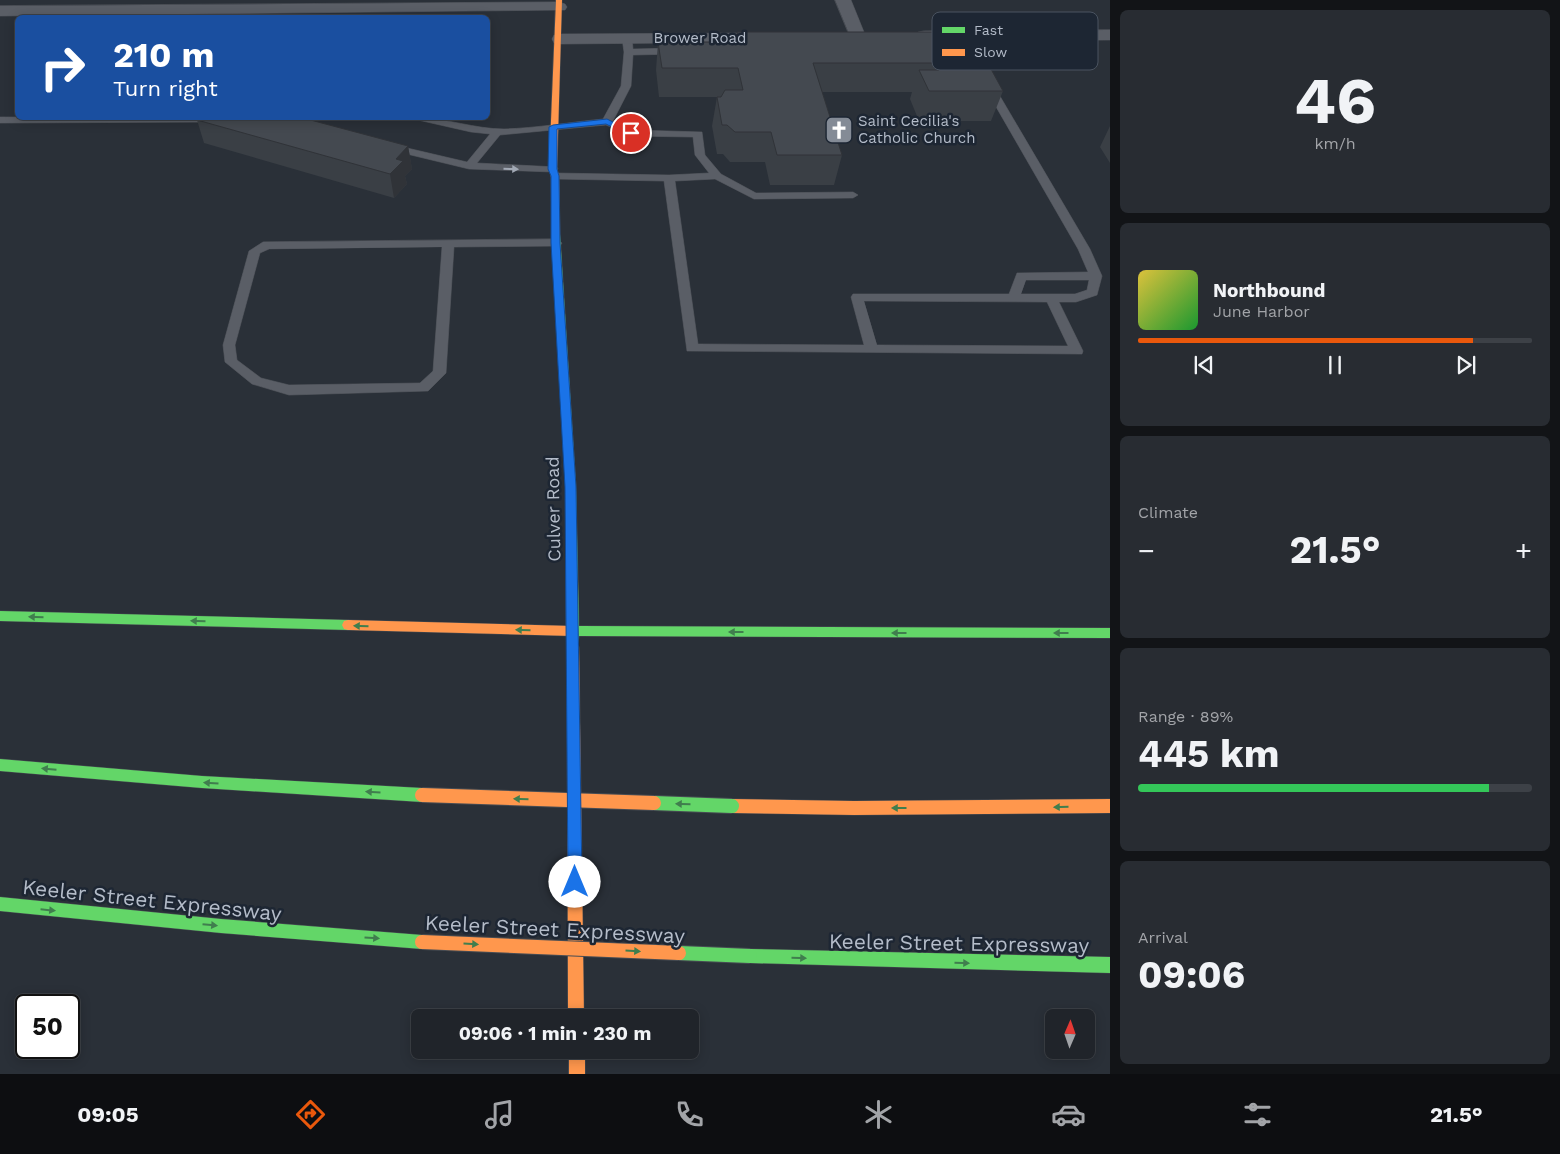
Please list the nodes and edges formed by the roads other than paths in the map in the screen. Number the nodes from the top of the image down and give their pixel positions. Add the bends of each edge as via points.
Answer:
1 (843, 0) edge
2 (337, 4) edge
3 (559, 4) edge
4 (96, 5) edge
5 (0, 11) edge
6 (904, 36) edge
7 (839, 37) edge
8 (858, 37) junction
9 (877, 37) edge
10 (791, 38) edge
11 (560, 39) junction
12 (932, 39) edge
13 (628, 45) junction
14 (689, 51) edge
15 (982, 74) edge
16 (0, 120) edge
17 (15, 120) edge
18 (432, 120) edge
19 (607, 122) junction
20 (553, 127) junction
21 (498, 131) junction
22 (377, 143) edge
23 (469, 166) junction
24 (554, 172) junction
25 (717, 176) junction
26 (669, 178) junction
27 (853, 196) dead end
28 (556, 243) junction
29 (448, 244) junction
30 (1096, 276) junction
31 (1014, 297) junction
32 (1051, 298) junction
33 (872, 349) junction
34 (0, 616) edge
35 (572, 631) junction
36 (1110, 633) edge
37 (0, 765) edge
38 (1110, 806) edge
39 (0, 904) edge
40 (1110, 965) edge
41 (576, 1009) edge
42 (577, 1059) edge
43 (577, 1074) edge

1 - 8 street
2 - 3 street
2 - 4 street
3 - 11 main road, Culver Road
4 - 5 street
6 - 12 street
7 - 8 street
8 - 9 street
10 - 13 street, Brower Road
11 - 13 street, Brower Road
11 - 20 main road, Culver Road
13 - 14 lane
13 - 19 lane via 626,86
15 - 30 lane via 1084,249
16 - 17 lane
18 - 21 lane
19 - 20 lane
19 - 25 lane via 631,133 698,134 700,155
20 - 21 lane
20 - 24 main road, Culver Road
21 - 23 lane
22 - 23 lane
23 -> 24 lane
24 - 26 lane
24 - 28 main road, Culver Road
25 - 26 lane
25 - 27 lane via 754,196
26 - 33 lane via 692,348
28 - 29 lane
28 - 35 main road, Culver Road via 570,471
29 - 29 lane via 267,245 255,251 229,346 232,362 257,381 289,390 423,388 439,373
30 - 31 lane via 1021,276
30 - 32 lane via 1093,292 1076,298
31 - 32 lane
31 - 33 lane via 857,297
32 - 33 lane via 1076,351
35 -> 34 main road
36 -> 35 main road
35 - 41 main road, Culver Road
38 -> 37 main road, bridge via 854,808 422,795 202,782
39 -> 40 main road, Keeler Street Expressway, bridge via 422,942 750,956
42 - 43 main road

